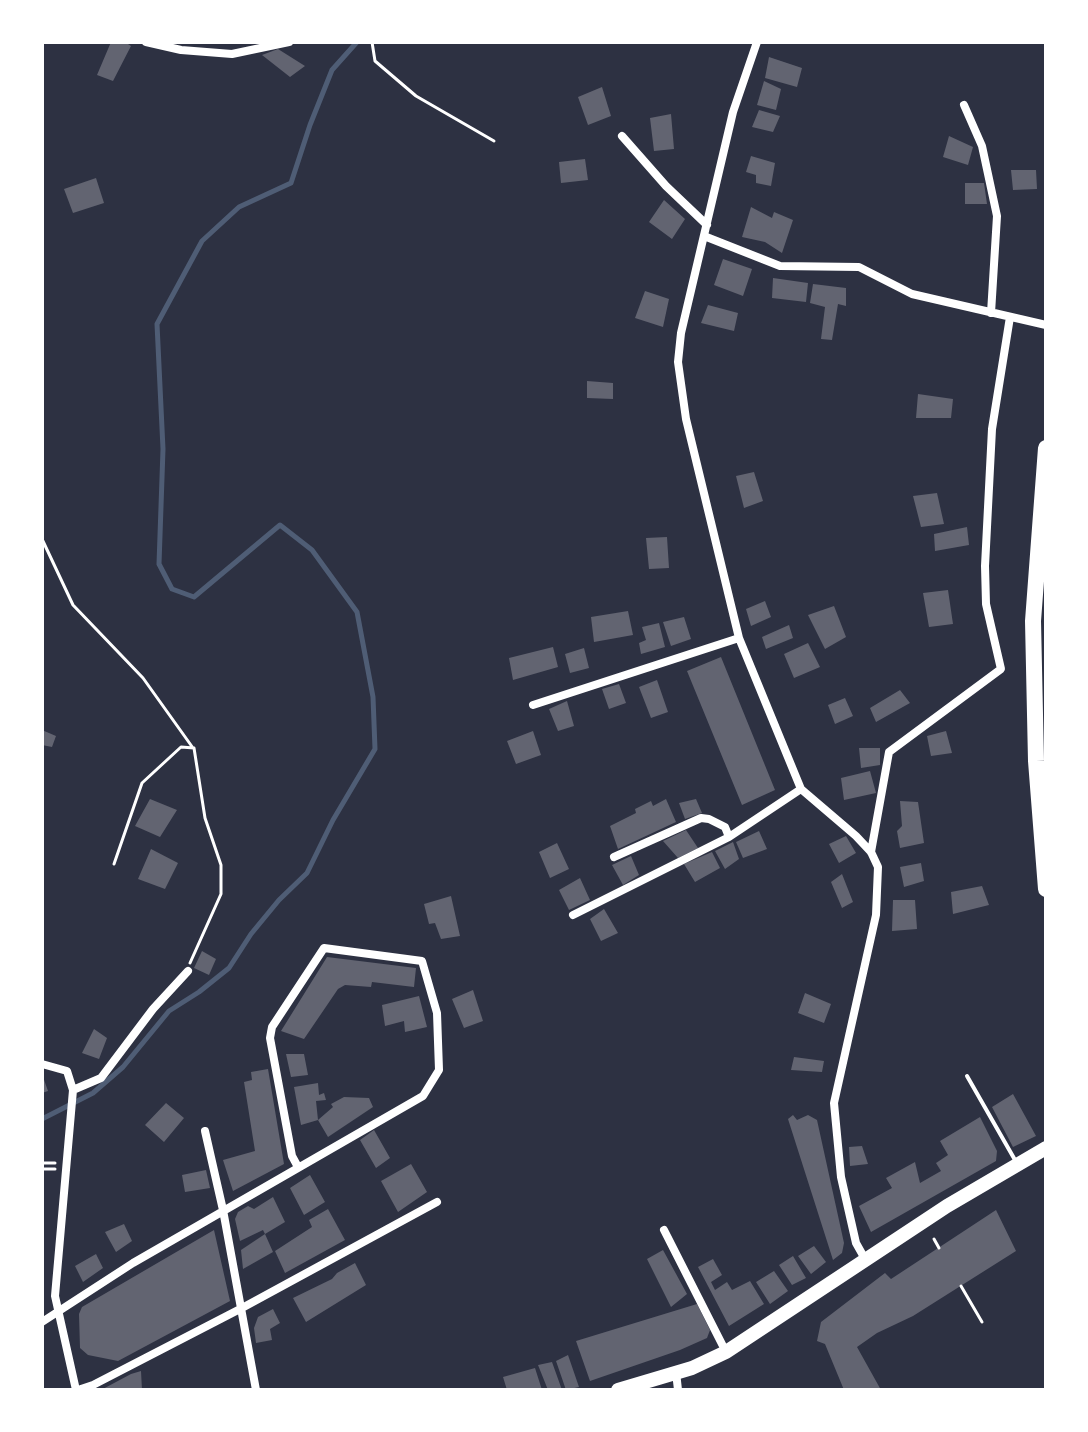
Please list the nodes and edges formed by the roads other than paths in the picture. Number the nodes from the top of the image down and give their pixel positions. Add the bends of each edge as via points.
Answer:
1 (146, 42) edge
2 (289, 42) edge
3 (757, 42) edge
4 (964, 105) dead end
5 (622, 136) dead end
6 (707, 225) junction
7 (704, 236) junction
8 (991, 313) junction
9 (1010, 317) junction
10 (1046, 325) edge
11 (1046, 448) edge
12 (739, 638) junction
13 (533, 705) dead end
14 (801, 789) junction
15 (729, 837) junction
16 (871, 852) junction
17 (614, 857) dead end
18 (1046, 889) edge
19 (573, 915) dead end
20 (187, 972) road end
21 (42, 1064) edge
22 (967, 1076) dead end
23 (73, 1090) junction
24 (205, 1131) dead end
25 (1046, 1148) edge
26 (1017, 1164) junction
27 (298, 1167) junction
28 (437, 1202) dead end
29 (223, 1210) junction
30 (664, 1230) dead end
31 (865, 1259) junction
32 (242, 1308) junction
33 (57, 1311) junction
34 (42, 1322) edge
35 (726, 1352) junction
36 (676, 1372) junction
37 (77, 1390) edge
38 (256, 1390) edge
39 (618, 1390) edge
40 (678, 1390) edge

1 - 2 street via 232,54
3 - 6 street via 733,112
4 - 8 street via 982,146 997,216
5 - 6 street
6 - 7 street
7 - 8 street via 780,266 859,267 912,294
7 - 12 street via 681,333 679,374
8 - 9 street
9 - 10 street
9 - 16 street via 992,429 985,566 986,604 1001,669 889,752
11 - 18 highway via 1033,621
12 - 13 street
12 - 14 street
14 - 15 street
14 - 16 street
15 - 17 street via 725,827 701,818
15 - 19 street
16 - 31 street via 878,867 876,915 834,1103 841,1177 856,1243
20 - 23 street via 101,1078
21 - 23 street via 67,1071
22 - 26 lane
23 - 33 street
24 - 29 street
25 - 26 highway
26 - 31 highway
27 - 27 street via 423,1096 439,1070 437,1013 422,961 324,948 272,1027
27 - 29 street
28 - 32 street
29 - 32 street
29 - 33 street
30 - 35 street
31 - 35 highway
32 - 37 street
32 - 38 street
33 - 34 street
33 - 37 street
35 - 36 highway
36 - 39 highway
36 - 40 street

